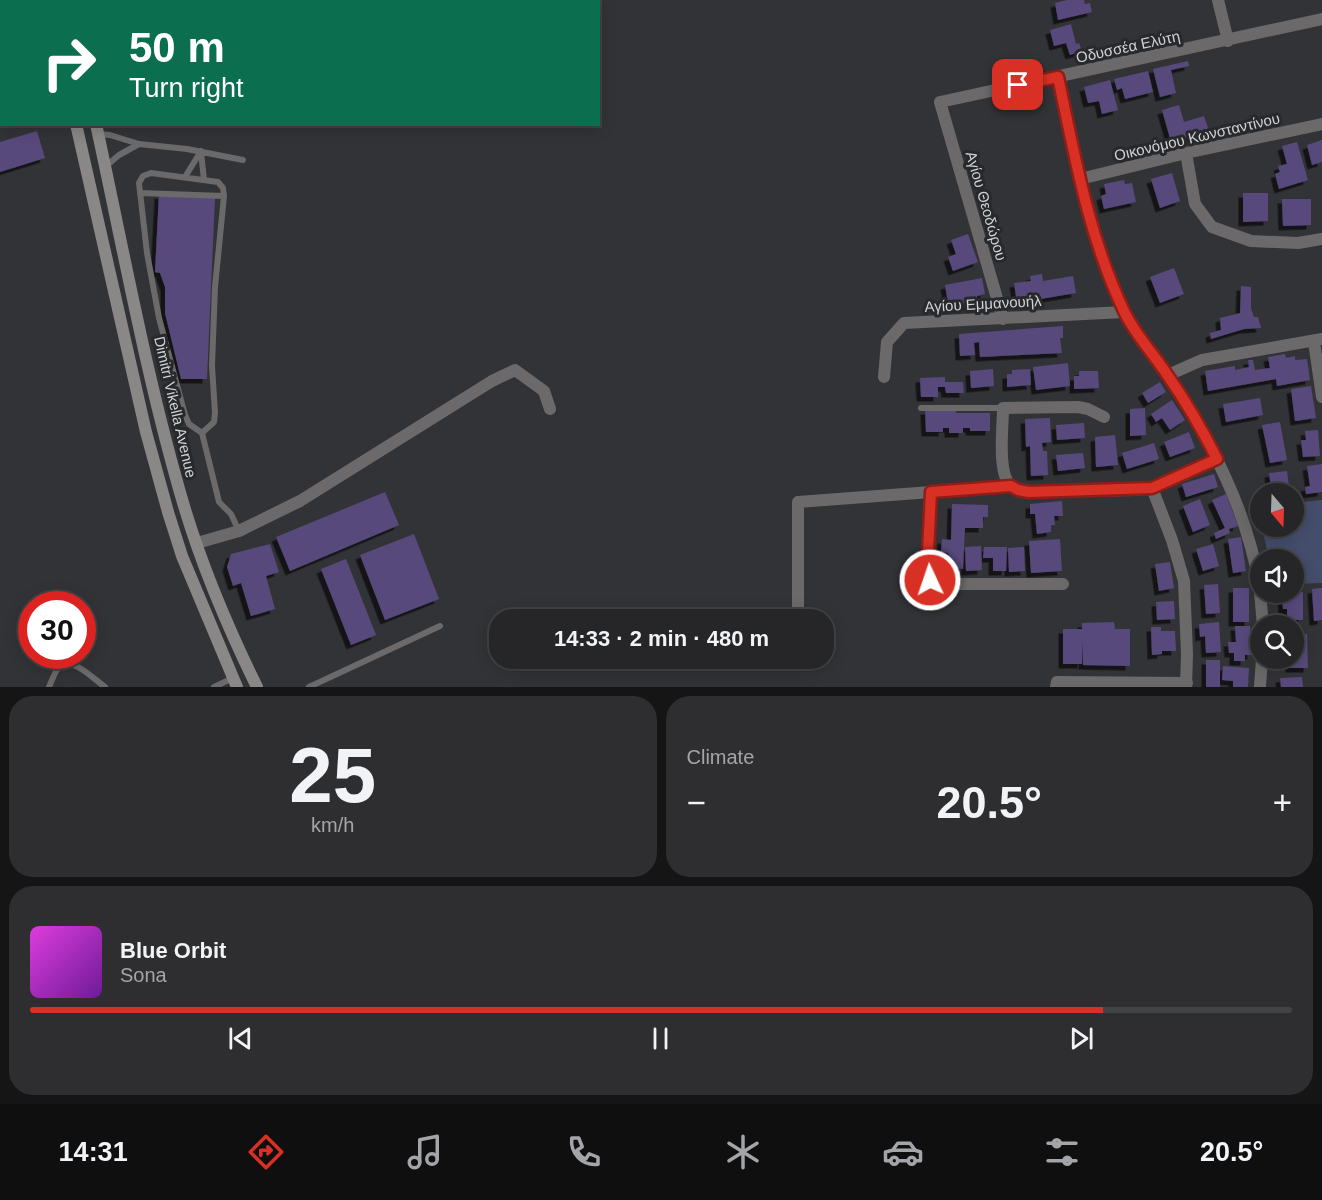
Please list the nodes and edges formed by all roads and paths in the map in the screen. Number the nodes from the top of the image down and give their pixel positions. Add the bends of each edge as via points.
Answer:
1 (1218, 0) edge
2 (1322, 19) edge
3 (1228, 41) junction
4 (1058, 77) junction
5 (940, 102) joint
6 (1322, 124) edge
7 (76, 126) edge
8 (97, 129) edge
9 (139, 144) junction
10 (201, 151) junction
11 (1186, 153) junction
12 (243, 160) dead end
13 (105, 167) junction
14 (185, 177) junction
15 (1080, 179) junction
16 (204, 180) junction
17 (140, 193) junction
18 (224, 196) junction
19 (1322, 238) edge
20 (1124, 312) junction
21 (1004, 319) junction
22 (1318, 341) edge
23 (1168, 375) junction
24 (884, 378) dead end
25 (1322, 397) edge
26 (921, 408) dead end
27 (1003, 408) junction
28 (550, 409) dead end
29 (1104, 417) dead end
30 (202, 434) junction
31 (1217, 459) junction
32 (1011, 486) junction
33 (1152, 488) junction
34 (931, 492) junction
35 (239, 531) junction
36 (197, 543) junction
37 (1252, 549) edge
38 (1063, 584) dead end
39 (798, 609) edge
40 (440, 626) dead end
41 (1261, 669) edge
42 (235, 682) edge
43 (1187, 685) edge
44 (49, 687) edge
45 (105, 687) edge
46 (214, 687) edge
47 (257, 687) edge
48 (309, 687) edge
49 (1056, 687) edge
50 (1260, 687) edge

1 - 3 street
2 - 3 street, Οδυσσέα Ελύτη
3 - 4 street, Οδυσσέα Ελύτη
4 - 5 street, Οδυσσέα Ελύτη
4 - 15 street
5 - 21 street, Αγίου Θεοδώρου
6 - 11 street, Οικονόμου Κωνσταντίνου
7 - 42 main road via 168,512 182,556
8 - 9 lane
8 - 13 main road, Dimitri Vikella Avenue
9 - 10 lane
9 - 13 lane
10 - 12 lane
10 - 14 lane
10 - 16 lane
11 - 15 street, Οικονόμου Κωνσταντίνου
11 - 19 street via 1195,204 1212,226 1251,241 1298,243
13 - 36 main road, Dimitri Vikella Avenue via 162,428
14 - 16 lane
14 - 17 lane via 151,173 139,183
15 - 20 street via 1097,247
16 - 18 lane via 218,182
17 - 18 lane
17 - 30 lane via 159,318 185,416
18 - 30 lane via 215,287 215,413 214,422
20 - 21 street, Αγίου Εμμανουήλ
20 - 23 street
21 - 24 street, Αγίου Εμμανουήλ via 904,323 888,342
22 - 23 street via 1202,360
22 - 25 street
23 - 31 street
26 - 27 lane
27 - 29 street via 1078,407
27 - 32 street via 1003,465
28 - 35 street via 544,391 515,370 300,501
30 - 35 lane via 219,502 231,514
31 - 33 street
31 - 37 street via 1238,503
32 - 33 street via 1029,492
32 - 34 street
33 - 43 street via 1184,581
34 - 38 street via 927,572 930,580 939,584
34 - 39 street via 798,502
35 - 36 street
36 - 47 main road, Dimitri Vikella Avenue via 231,634
40 - 48 lane
41 - 50 street
42 - 46 lane
43 - 49 street via 1057,682
44 - 45 lane via 59,667 66,663 76,665

